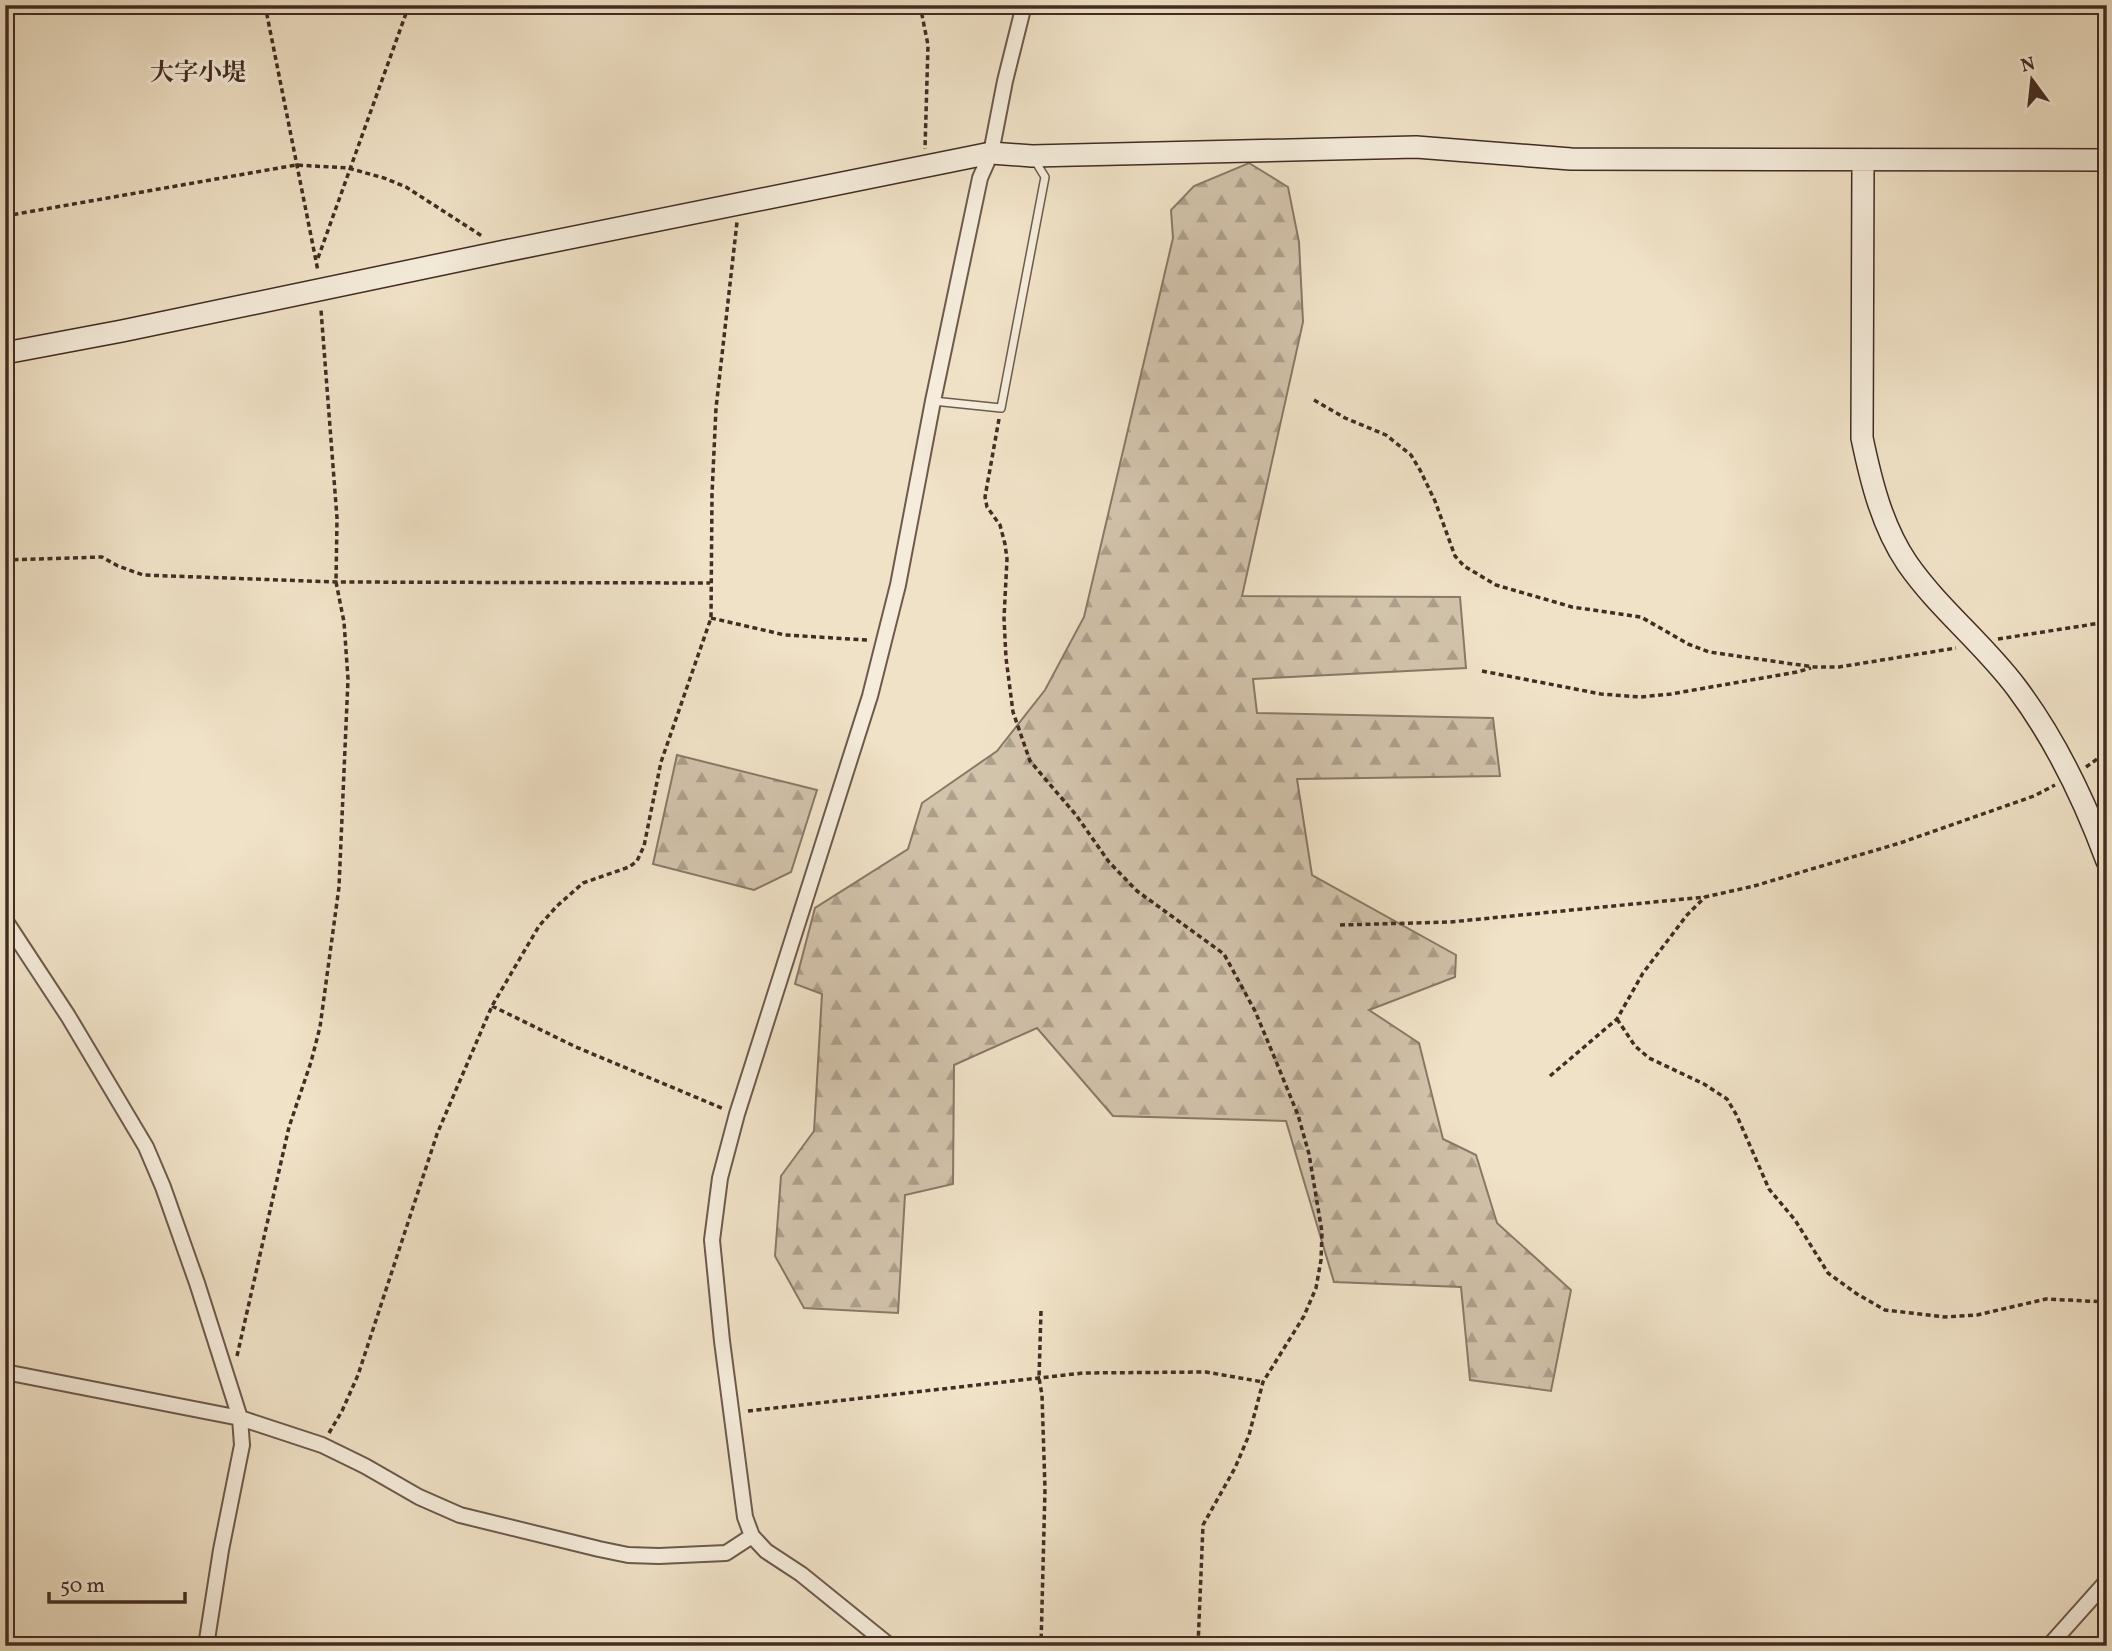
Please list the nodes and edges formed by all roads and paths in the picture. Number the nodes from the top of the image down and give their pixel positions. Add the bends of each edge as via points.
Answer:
1 (265, 5) edge
2 (409, 5) edge
3 (920, 5) edge
4 (1024, 5) edge
5 (991, 153) junction
6 (1032, 156) junction
7 (1863, 160) junction
8 (2107, 160) edge
9 (296, 165) junction
10 (932, 167) junction
11 (348, 168) junction
12 (737, 206) junction
13 (5, 216) edge
14 (505, 251) junction
15 (317, 260) junction
16 (319, 290) junction
17 (5, 354) edge
18 (1314, 400) dead end
19 (933, 401) junction
20 (1001, 408) junction
21 (5, 561) edge
22 (336, 582) junction
23 (710, 583) junction
24 (711, 618) junction
25 (884, 642) junction
26 (1482, 671) dead end
27 (2107, 752) edge
28 (2072, 775) junction
29 (2107, 861) edge
30 (1705, 897) junction
31 (5, 920) edge
32 (1340, 925) dead end
33 (492, 1006) junction
34 (1618, 1019) junction
35 (1550, 1076) dead end
36 (737, 1114) junction
37 (2107, 1302) edge
38 (1041, 1311) dead end
39 (5, 1372) edge
40 (227, 1377) junction
41 (1039, 1378) junction
42 (1263, 1382) junction
43 (732, 1412) junction
44 (240, 1418) junction
45 (322, 1445) junction
46 (752, 1536) junction
47 (2107, 1581) edge
48 (206, 1646) edge
49 (890, 1646) edge
50 (1041, 1646) edge
51 (1198, 1646) edge
52 (2049, 1646) edge

1 - 9 path
2 - 11 path
3 - 10 path via 928,46 925,150
4 - 5 street
5 - 6 street
5 - 10 street
5 - 19 street via 981,178
6 - 7 street via 1416,147 1571,159
6 - 20 lane via 1045,177
7 - 8 street
7 - 28 street via 1862,438 1883,517 1907,562 1998,663
9 - 11 path
9 - 13 path
9 - 15 path
10 - 12 street
11 - 14 path via 407,187
11 - 15 path
12 - 14 street
12 - 23 path via 716,408
14 - 16 street
15 - 16 path
16 - 17 street
16 - 22 path via 337,518
18 - 26 path via 1386,435 1411,455 1435,500 1455,556 1496,585 1572,607 1642,617 1709,652 1814,667 1640,697
19 - 20 lane
19 - 25 street
20 - 42 path via 985,497 1005,544 1006,658 1013,712 1030,761 1137,891 1224,954 1255,1011 1309,1154 1322,1232 1316,1287
21 - 22 path via 103,557 143,575
22 - 23 path
22 - 40 path via 348,679 339,887 320,1027 289,1127 236,1361
23 - 24 path
24 - 25 path via 785,635
24 - 33 path via 673,722 637,861 570,893 539,926
25 - 36 street
27 - 28 path
28 - 29 street
28 - 30 path via 2034,796 1899,843
30 - 32 path via 1450,922
30 - 34 path via 1643,973
31 - 40 street via 146,1147
33 - 36 path via 576,1047
33 - 45 path via 438,1134 358,1374
34 - 35 path
34 - 37 path via 1649,1058 1727,1098 1769,1189 1796,1220 1828,1273 1857,1294 1885,1310 1945,1317 1977,1315 2046,1299
36 - 43 street via 720,1178 712,1240
38 - 41 path
39 - 44 street
40 - 44 street
41 - 42 path via 1206,1372
41 - 43 path
41 - 50 path via 1045,1489
42 - 51 path via 1249,1435 1203,1525
43 - 46 street
44 - 45 street
44 - 48 street via 242,1445
45 - 46 street via 460,1515 618,1553 726,1553
46 - 49 street
47 - 52 street

